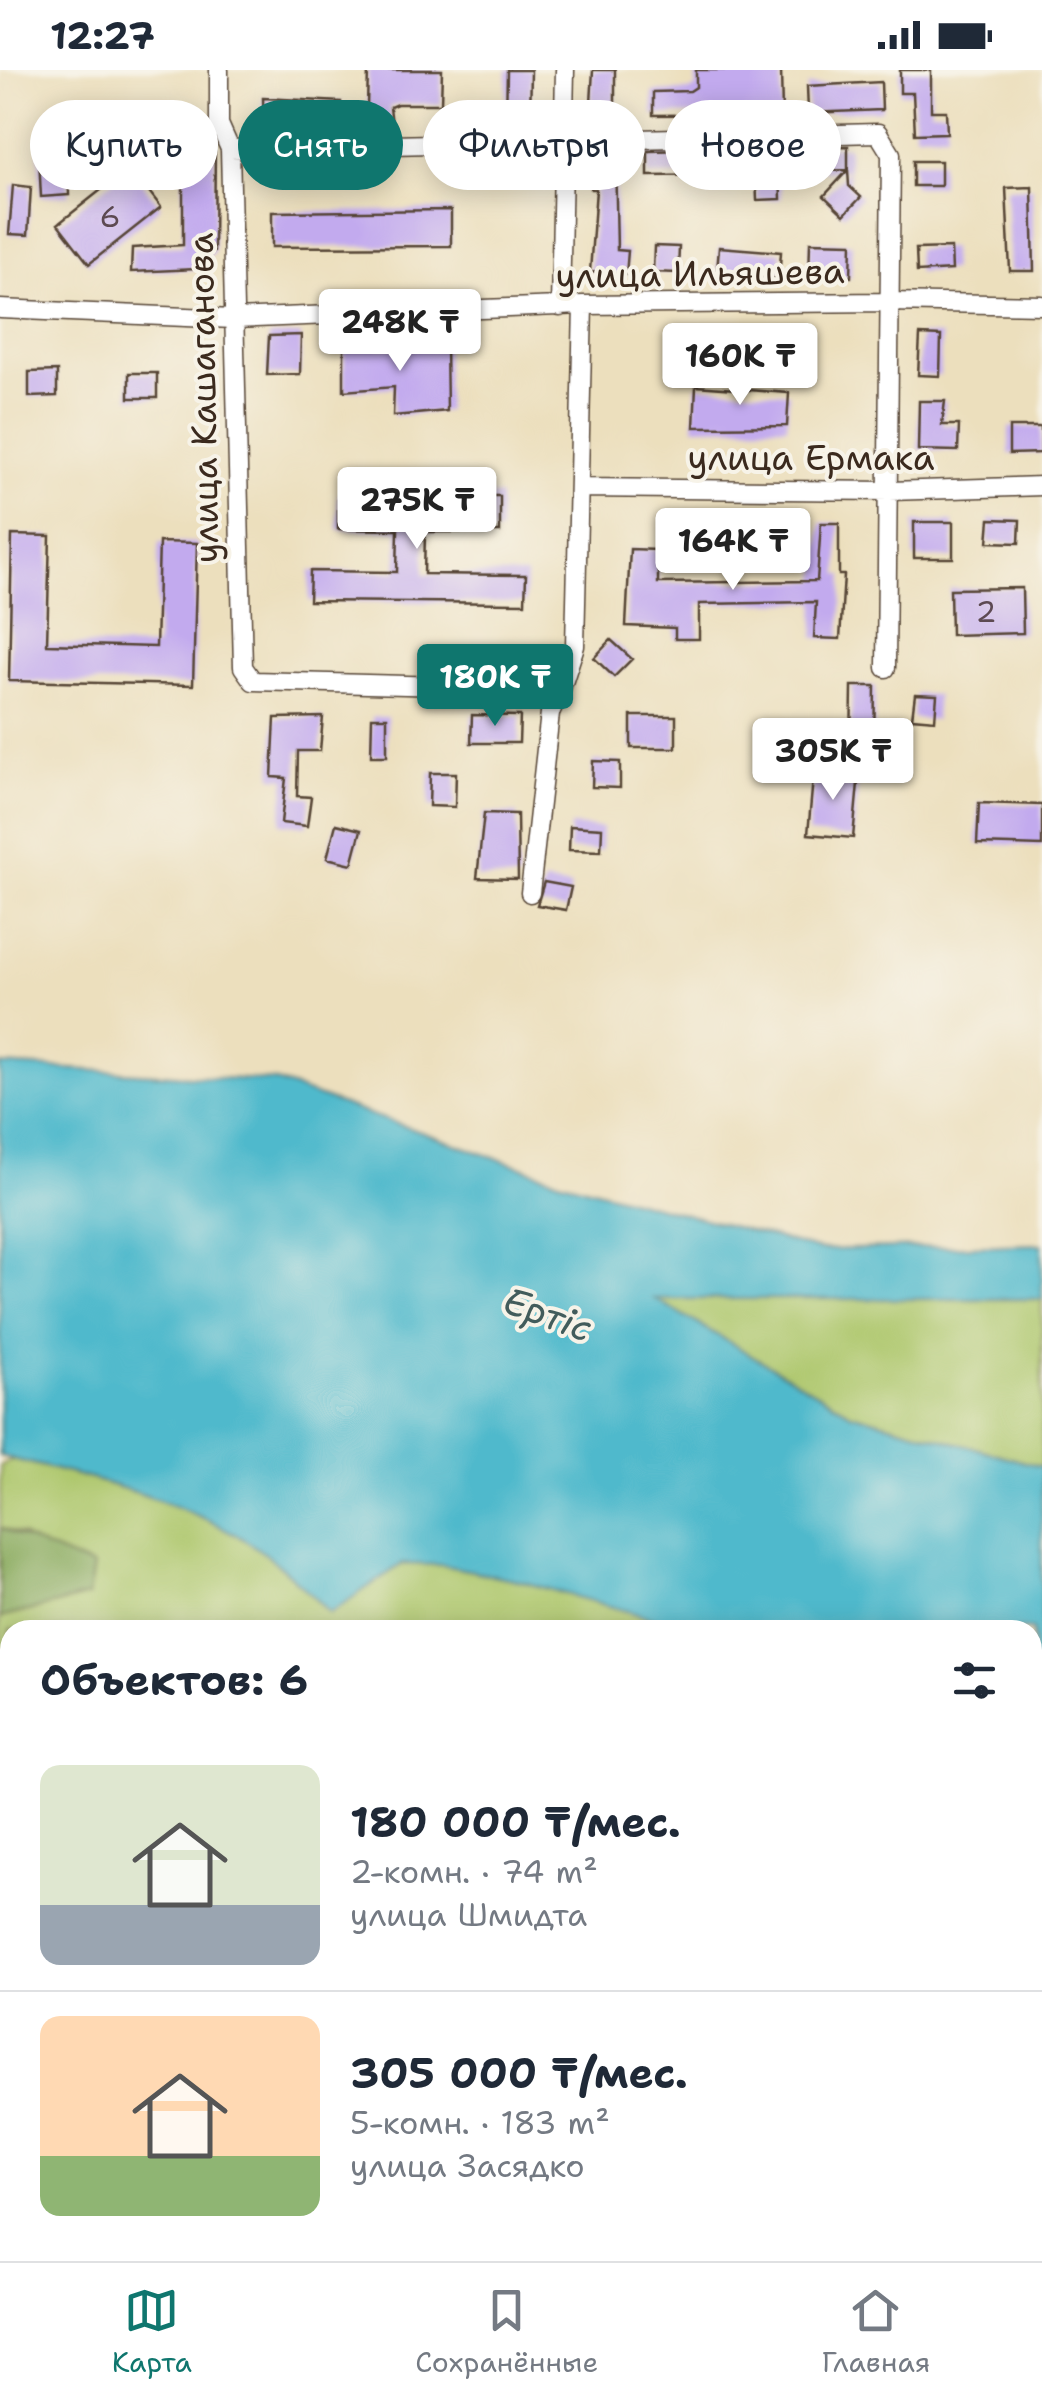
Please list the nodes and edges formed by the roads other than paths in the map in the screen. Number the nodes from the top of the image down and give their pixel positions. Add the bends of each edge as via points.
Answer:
1 (219, 70) edge
2 (565, 70) edge
3 (565, 100) edge
4 (645, 137) edge
5 (423, 142) edge
6 (230, 148) junction
7 (563, 190) edge
8 (888, 302) junction
9 (583, 306) junction
10 (1042, 306) edge
11 (560, 307) junction
12 (0, 309) edge
13 (233, 319) junction
14 (1042, 486) edge
15 (580, 488) junction
16 (890, 492) junction
17 (886, 668) dead end
18 (561, 688) junction
19 (530, 894) dead end

1 - 6 street, улица Кашаганова via 218,124
2 - 3 street
4 - 8 street via 878,133 891,154
5 - 6 street
6 - 13 street, улица Кашаганова
7 - 11 street
8 - 9 street, улица Ильяшева
8 - 10 street, улица Ильяшева
8 - 16 street
9 - 11 street, улица Ильяшева
9 - 15 street
11 - 13 street, улица Ильяшева
12 - 13 street, улица Ильяшева
13 - 18 street, улица Кашаганова via 243,667 253,681
14 - 16 street, улица Ермака
15 - 16 street, улица Ермака
15 - 18 street via 574,646
16 - 17 street
18 - 19 street via 550,713

